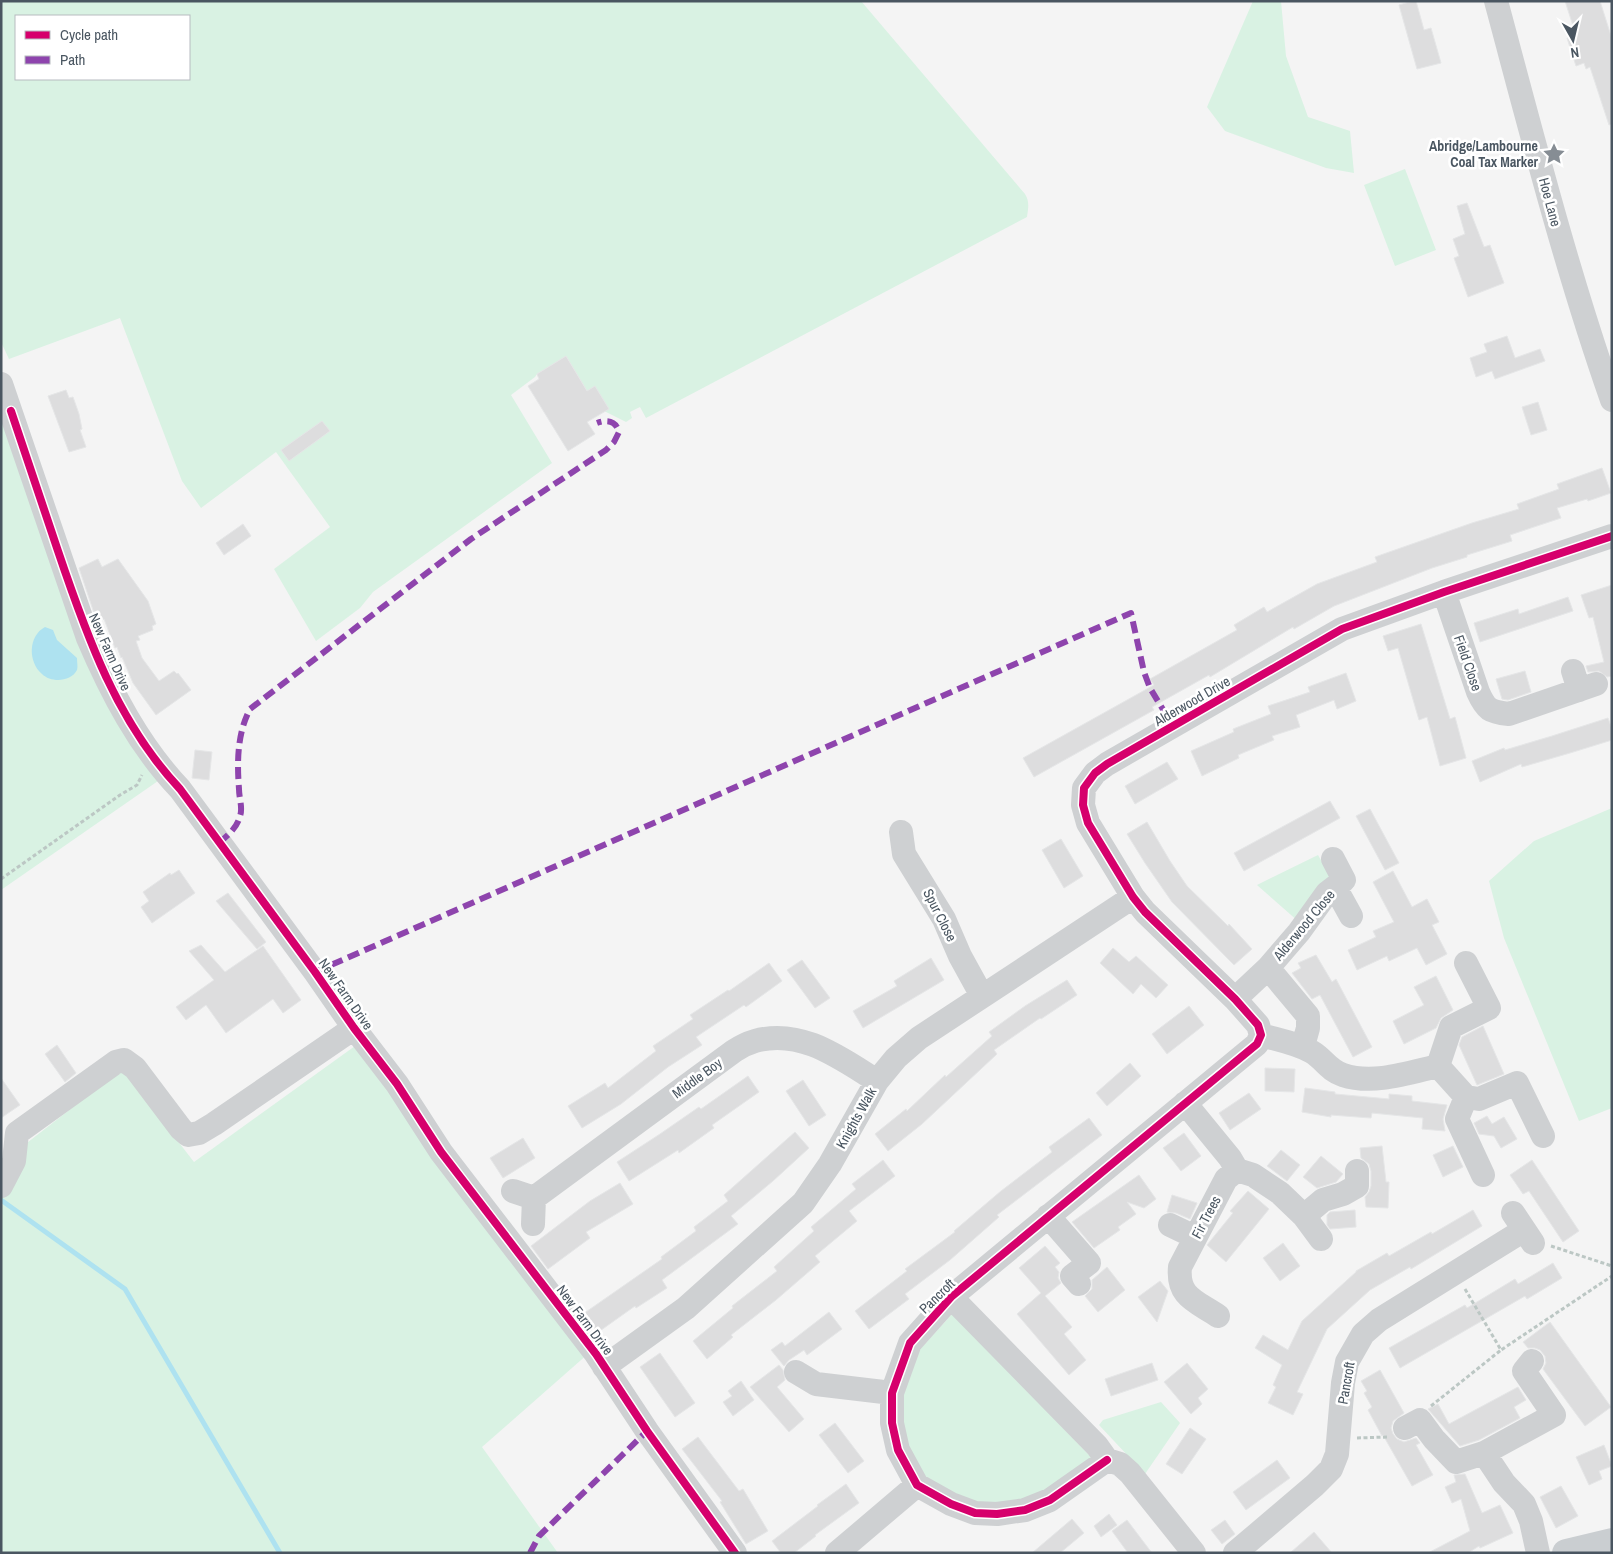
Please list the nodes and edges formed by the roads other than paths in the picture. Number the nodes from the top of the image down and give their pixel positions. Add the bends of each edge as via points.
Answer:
1 (1496, 1) edge
2 (1, 384) edge
3 (1612, 400) edge
4 (1612, 536) edge
5 (1444, 592) junction
6 (1583, 682) dead end
7 (901, 832) dead end
8 (1333, 859) dead end
9 (1347, 879) junction
10 (1133, 897) junction
11 (1351, 916) dead end
12 (1466, 963) dead end
13 (1268, 968) junction
14 (982, 996) junction
15 (1235, 999) junction
16 (354, 1028) junction
17 (1261, 1036) junction
18 (1302, 1046) junction
19 (1438, 1066) junction
20 (877, 1080) junction
21 (1461, 1092) junction
22 (1185, 1103) junction
23 (1543, 1136) dead end
24 (1236, 1170) junction
25 (1357, 1170) dead end
26 (1483, 1174) dead end
27 (1, 1186) edge
28 (1048, 1216) junction
29 (1304, 1216) junction
30 (533, 1224) dead end
31 (1170, 1225) dead end
32 (1523, 1229) road end
33 (1195, 1237) junction
34 (1321, 1239) dead end
35 (1079, 1284) dead end
36 (951, 1297) junction
37 (1218, 1316) dead end
38 (1532, 1361) dead end
39 (604, 1366) junction
40 (796, 1372) dead end
41 (892, 1393) junction
42 (1405, 1428) dead end
43 (1484, 1453) junction
44 (1108, 1460) junction
45 (917, 1485) junction
46 (1612, 1542) edge
47 (735, 1553) edge
48 (837, 1553) edge
49 (1194, 1553) edge
50 (1235, 1553) edge
51 (1538, 1553) edge
52 (1566, 1553) edge

1 - 3 street, Hoe Lane via 1568,267
2 - 16 street, New Farm Drive via 78,611 105,677 160,768 180,789
4 - 5 street, Alderwood Drive
5 - 6 street, Field Close via 1484,705 1494,712 1508,714
5 - 10 street, Alderwood Drive via 1342,629 1095,773 1084,788 1083,805 1088,823
7 - 14 street, Spur Close via 904,854 940,911
8 - 9 street, Alderwood Close
9 - 11 street
9 - 13 street, Alderwood Close via 1327,893
10 - 14 street, Knights Walk
10 - 15 street, Alderwood Drive via 1144,912
12 - 19 street via 1489,1008 1450,1027
13 - 15 street
13 - 18 street via 1308,1016
14 - 20 street, Knights Walk via 919,1038
15 - 17 street, Alderwood Drive via 1258,1025
16 - 27 street via 214,1124 188,1135 135,1068 124,1060 116,1062 17,1133 14,1161
16 - 39 street, New Farm Drive via 398,1084 441,1152
17 - 18 street
17 - 22 street, Pancroft via 1257,1044
18 - 19 street via 1333,1070 1355,1078 1384,1078
19 - 21 street
20 - 30 street, Middle Boy via 821,1047 799,1040 776,1038 754,1041 734,1050 524,1195
20 - 39 street, Knights Walk via 830,1164 803,1203 686,1308
21 - 23 street via 1479,1100 1517,1084
21 - 26 street via 1458,1119
22 - 24 street
22 - 28 street, Pancroft
24 - 29 street via 1253,1174
24 - 33 street, Fir Trees via 1226,1179
25 - 29 street via 1357,1186 1323,1200
28 - 35 street via 1089,1263 1072,1276
28 - 36 street, Pancroft
29 - 34 street
31 - 33 street
32 - 50 street, Pancroft via 1379,1320 1364,1334 1347,1362 1337,1454 1330,1469
33 - 37 street, Fir Trees via 1180,1267 1178,1280 1184,1292
36 - 41 street, Pancroft via 910,1343
36 - 44 street, Pancroft via 1098,1446
38 - 43 street via 1524,1371 1554,1415
39 - 47 street, New Farm Drive
40 - 41 street via 816,1384
41 - 45 street, Pancroft via 892,1423 898,1450
42 - 43 street via 1420,1420 1456,1462
43 - 51 street via 1504,1483 1524,1504
44 - 45 street via 1050,1500 1025,1510 997,1514 975,1513
44 - 49 street, Pancroft via 1120,1464 1130,1473
45 - 48 street
46 - 52 main road

